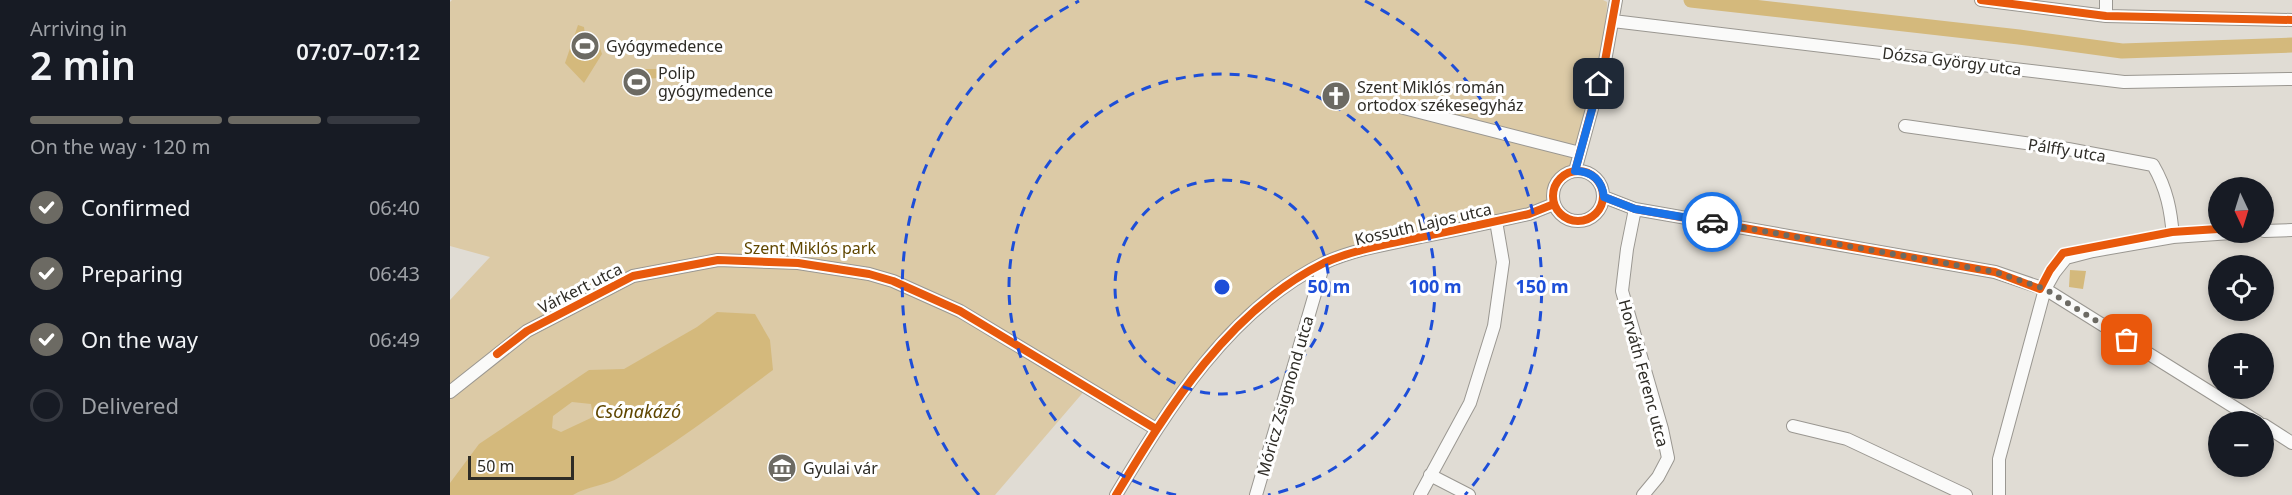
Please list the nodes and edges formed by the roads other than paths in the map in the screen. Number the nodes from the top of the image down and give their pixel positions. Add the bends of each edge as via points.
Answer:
1 (1616, 0) edge
2 (1981, 0) edge
3 (2106, 0) edge
4 (2106, 16) junction
5 (1613, 18) junction
6 (2292, 20) edge
7 (2292, 79) edge
8 (1396, 106) dead end
9 (1905, 126) dead end
10 (1580, 153) junction
11 (1575, 171) junction
12 (1604, 197) junction
13 (1554, 204) junction
14 (1635, 209) junction
15 (1496, 221) junction
16 (2292, 230) edge
17 (2274, 231) edge
18 (2208, 235) edge
19 (2173, 237) junction
20 (1324, 263) junction
21 (2045, 289) junction
22 (450, 392) edge
23 (2240, 411) edge
24 (1793, 426) dead end
25 (1156, 429) junction
26 (2274, 431) edge
27 (2292, 443) edge
28 (1430, 475) junction
29 (1116, 495) edge
30 (1256, 495) edge
31 (1420, 495) edge
32 (1469, 495) edge
33 (1643, 495) edge
34 (1966, 495) edge
35 (1999, 495) edge

1 - 5 street
2 - 4 street
3 - 4 street
4 - 6 street
5 - 7 street, Dózsa György utca via 2124,82
5 - 10 street
8 - 10 street
9 - 19 street, Pálffy utca via 2153,165 2171,209
10 - 11 street
11 - 12 street via 1592,174 1603,188
11 - 13 street via 1566,173 1555,186
12 - 13 street via 1597,213 1582,221 1565,218
12 - 14 street
13 - 15 street, Kossuth Lajos utca
14 - 21 street via 1995,272
14 - 33 street, Horváth Ferenc utca via 1622,291 1668,458
15 - 20 street, Kossuth Lajos utca via 1361,249
15 - 28 street via 1503,262 1494,326 1470,403
16 - 17 street
18 - 19 street
19 - 21 street via 2066,258
20 - 25 street, Kossuth Lajos utca via 1277,293 1245,320 1210,357
20 - 30 street, Móricz Zsigmond utca
21 - 23 street
21 - 35 street via 1999,459
22 - 25 street, Várkert utca via 527,331 633,276 718,260 798,263 893,280 960,312
24 - 34 street via 1847,439
25 - 29 street, Kossuth Lajos utca
26 - 27 street
28 - 31 street
28 - 32 street

